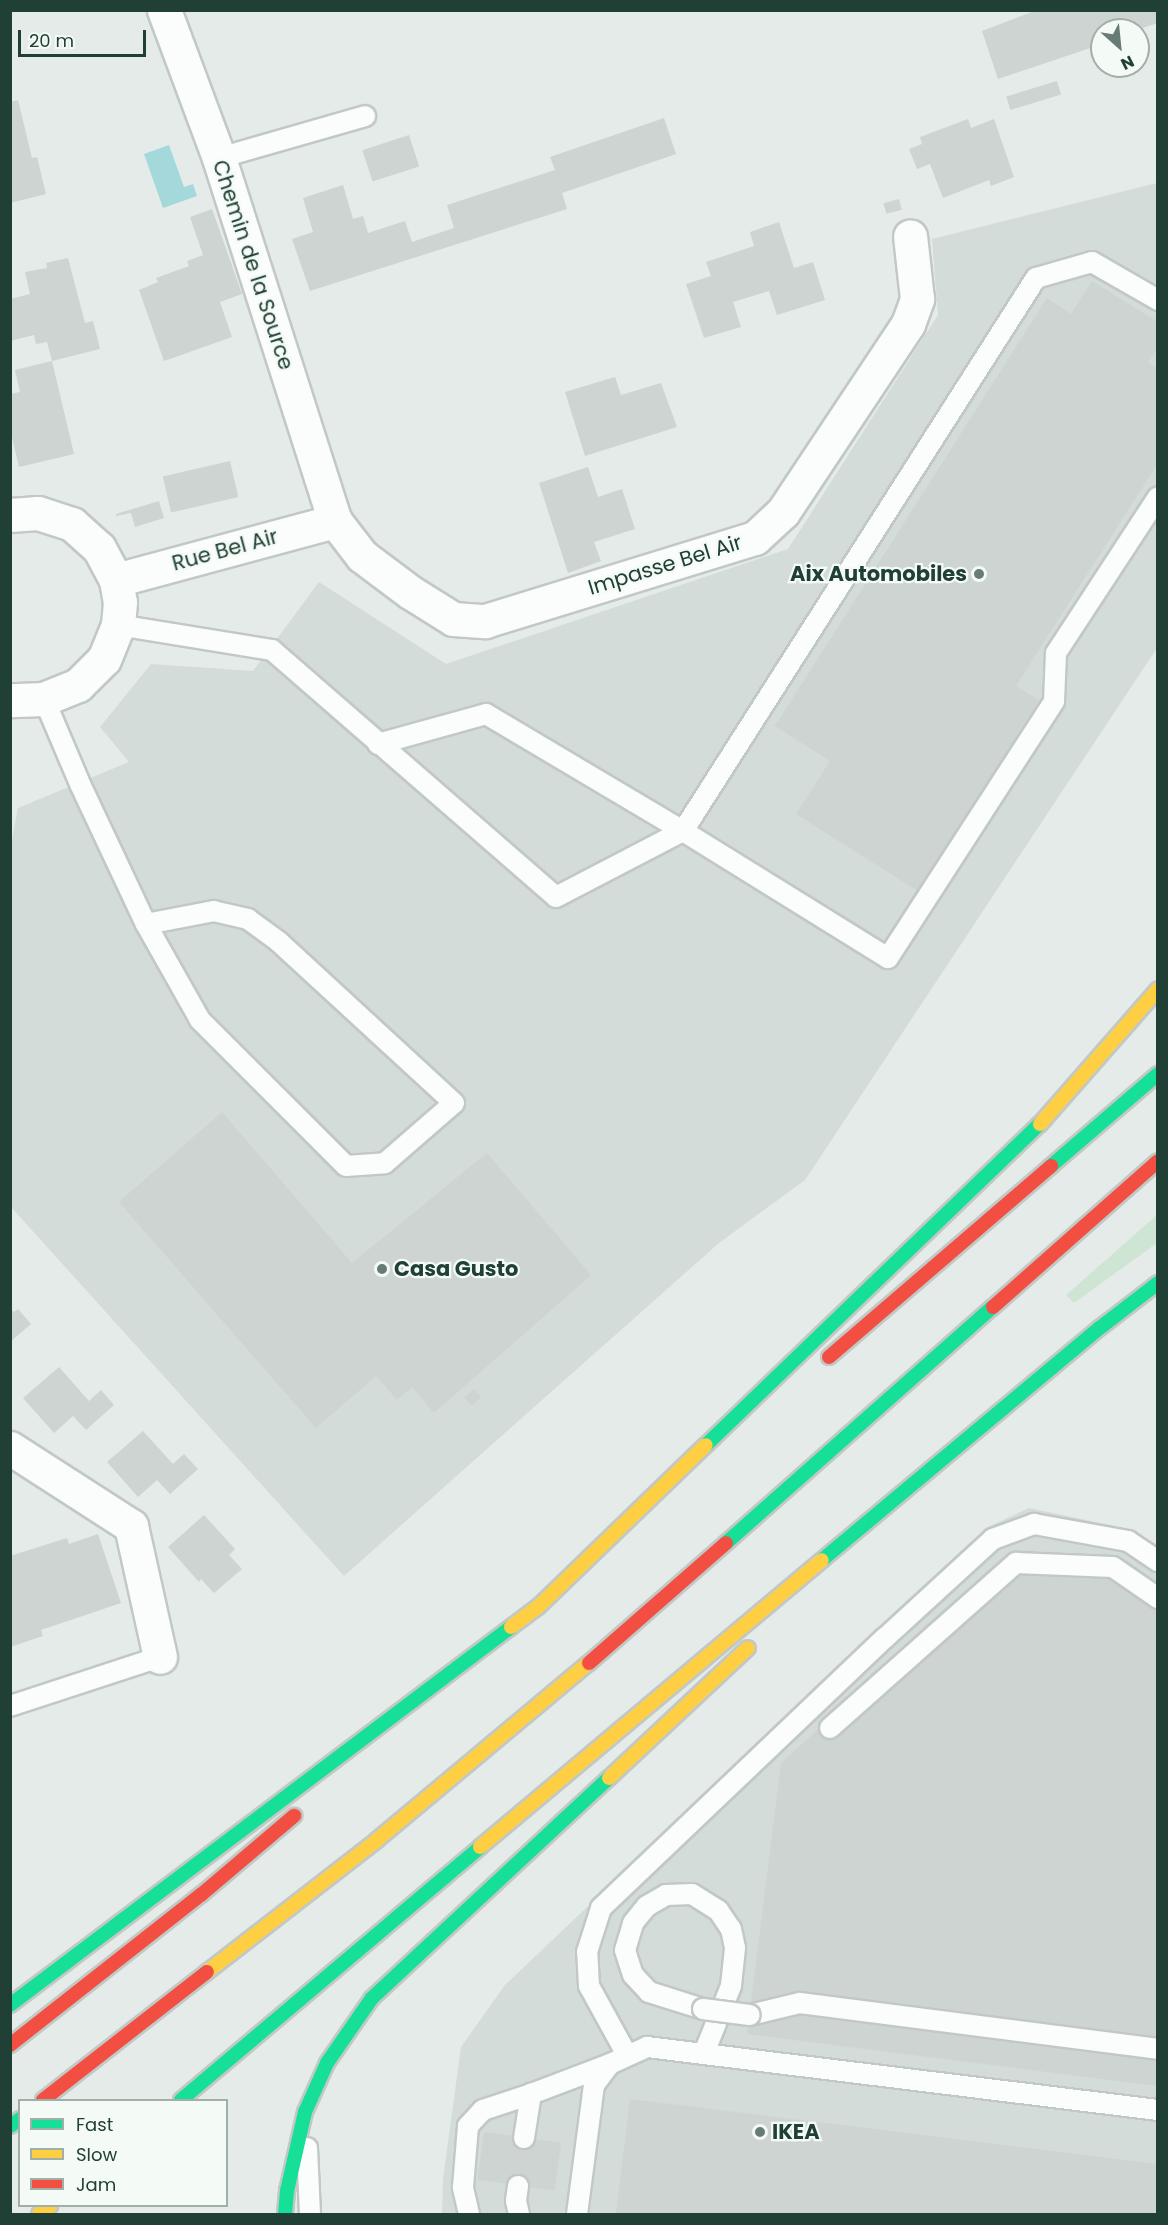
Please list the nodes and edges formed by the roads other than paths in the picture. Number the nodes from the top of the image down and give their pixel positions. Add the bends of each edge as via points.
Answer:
1 (166, 11) edge
2 (365, 116) dead end
3 (219, 158) junction
4 (910, 236) dead end
5 (1158, 300) edge
6 (1158, 497) edge
7 (10, 515) edge
8 (335, 521) junction
9 (116, 580) junction
10 (118, 625) junction
11 (44, 699) junction
12 (10, 700) edge
13 (378, 744) junction
14 (683, 831) junction
15 (146, 924) junction
16 (1158, 989) edge
17 (1158, 1074) edge
18 (1158, 1161) edge
19 (1158, 1283) edge
20 (816, 1368) dead end
21 (999, 1413) junction
22 (727, 1445) dead end
23 (10, 1448) edge
24 (1158, 1562) edge
25 (816, 1584) dead end
26 (1158, 1598) edge
27 (538, 1607) junction
28 (755, 1641) dead end
29 (160, 1657) joint
30 (852, 1669) junction
31 (867, 1684) dead end
32 (10, 1706) edge
33 (830, 1728) dead end
34 (366, 1754) dead end
35 (302, 1809) dead end
36 (10, 2006) edge
37 (10, 2045) edge
38 (1158, 2049) edge
39 (704, 2053) junction
40 (619, 2060) junction
41 (531, 2094) junction
42 (44, 2099) edge
43 (182, 2099) edge
44 (1158, 2110) edge
45 (305, 2112) junction
46 (524, 2138) dead end
47 (518, 2186) dead end
48 (285, 2214) edge
49 (310, 2214) edge
50 (469, 2214) edge
51 (519, 2214) edge
52 (577, 2214) edge

1 - 3 street, Chemin de la Source
2 - 3 lane
3 - 8 street, Chemin de la Source
4 - 8 street, Impasse Bel Air via 918,299 908,324 783,512 755,538 485,621 453,619 410,592 362,556
5 - 14 lane via 1092,262 1036,278
6 - 14 lane via 1056,653 1054,701 888,958
7 - 9 street via 38,513 72,525 99,548
8 - 9 street, Rue Bel Air
9 - 10 street via 120,602
10 - 11 street via 104,659 85,679
10 - 13 lane via 272,650
11 - 12 street
11 - 15 lane
13 - 14 lane via 486,714
13 - 14 lane via 556,897
15 - 15 lane via 200,1020 346,1166 385,1163 454,1103 278,941 248,919 214,911
16 - 27 highway via 1056,1109
17 - 20 highway
18 - 42 highway via 590,1662 378,1840
19 - 21 highway
21 - 25 highway
21 - 43 highway
22 - 27 highway
23 - 29 street via 131,1526
24 - 30 lane via 1128,1542 1034,1524 993,1539
26 - 33 lane via 1113,1567 1016,1563
27 - 34 highway
27 - 36 highway
28 - 45 highway via 372,1998 327,2063
29 - 32 lane
30 - 31 lane
30 - 40 lane via 601,1908 587,1953 589,1986
35 - 37 highway via 202,1894
38 - 39 lane, bridge via 800,2003 750,2015 703,2009 649,1992 633,1975 625,1950 633,1923 647,1906 666,1895 692,1894 718,1910 731,1929 735,1948 731,1986
39 - 40 lane via 647,2047
39 - 44 lane
40 - 41 lane
40 - 52 lane via 594,2085
41 - 46 lane
41 - 50 lane via 483,2110 468,2126 463,2187
45 - 48 highway via 288,2182
45 - 49 lane
47 - 51 lane

